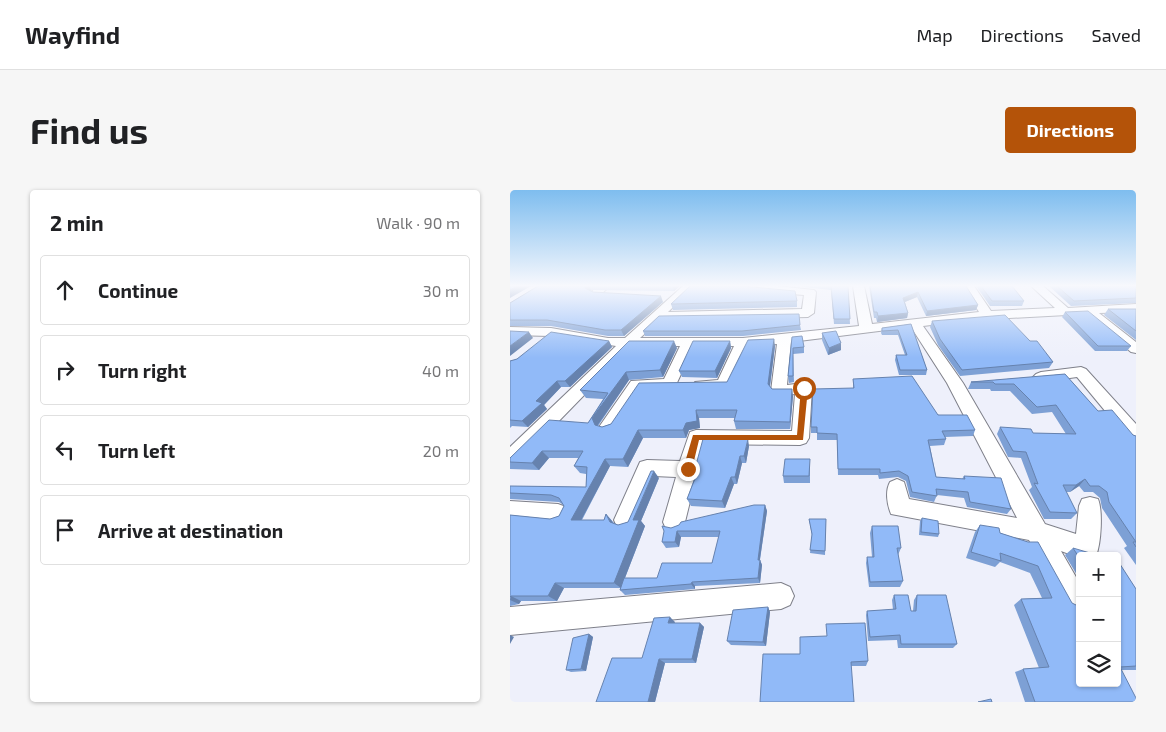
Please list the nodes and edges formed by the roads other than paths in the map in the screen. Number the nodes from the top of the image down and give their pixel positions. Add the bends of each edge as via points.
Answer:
1 (664, 310) edge
2 (808, 310) edge
3 (863, 310) edge
4 (984, 310) edge
5 (1069, 310) edge
6 (1094, 310) edge
7 (1065, 311) joint
8 (987, 315) junction
9 (657, 316) junction
10 (914, 322) junction
11 (866, 328) junction
12 (510, 332) edge
13 (551, 332) junction
14 (784, 338) junction
15 (628, 342) junction
16 (689, 342) junction
17 (743, 342) junction
18 (537, 344) edge
19 (1136, 348) edge
20 (1029, 378) edge
21 (669, 384) junction
22 (608, 427) edge
23 (1136, 436) edge
24 (510, 460) edge
25 (688, 469) junction
26 (897, 488) dead end
27 (1090, 506) dead end
28 (510, 510) edge
29 (558, 514) edge
30 (625, 520) dead end
31 (674, 522) dead end
32 (1035, 531) junction
33 (781, 596) dead end
34 (1074, 599) dead end
35 (510, 621) edge

1 - 9 street
2 - 9 street via 808,313
3 - 11 street
4 - 8 street
5 - 7 street
6 - 19 street
7 - 8 street
8 - 10 street
9 - 15 street
10 - 11 street
10 - 32 street via 964,382
11 - 14 street
12 - 13 street
13 - 15 street via 608,342
13 - 18 street
14 - 17 street
14 - 25 street via 778,391 804,388 800,438 696,437
15 - 16 street
15 - 24 street
16 - 17 street
16 - 21 street
17 - 21 street via 723,385
20 - 23 street via 1081,372
21 - 22 street via 637,384
25 - 30 street via 647,468
25 - 31 street
26 - 32 street via 899,507
27 - 32 street via 1087,549
28 - 29 street
32 - 34 street
33 - 35 street

